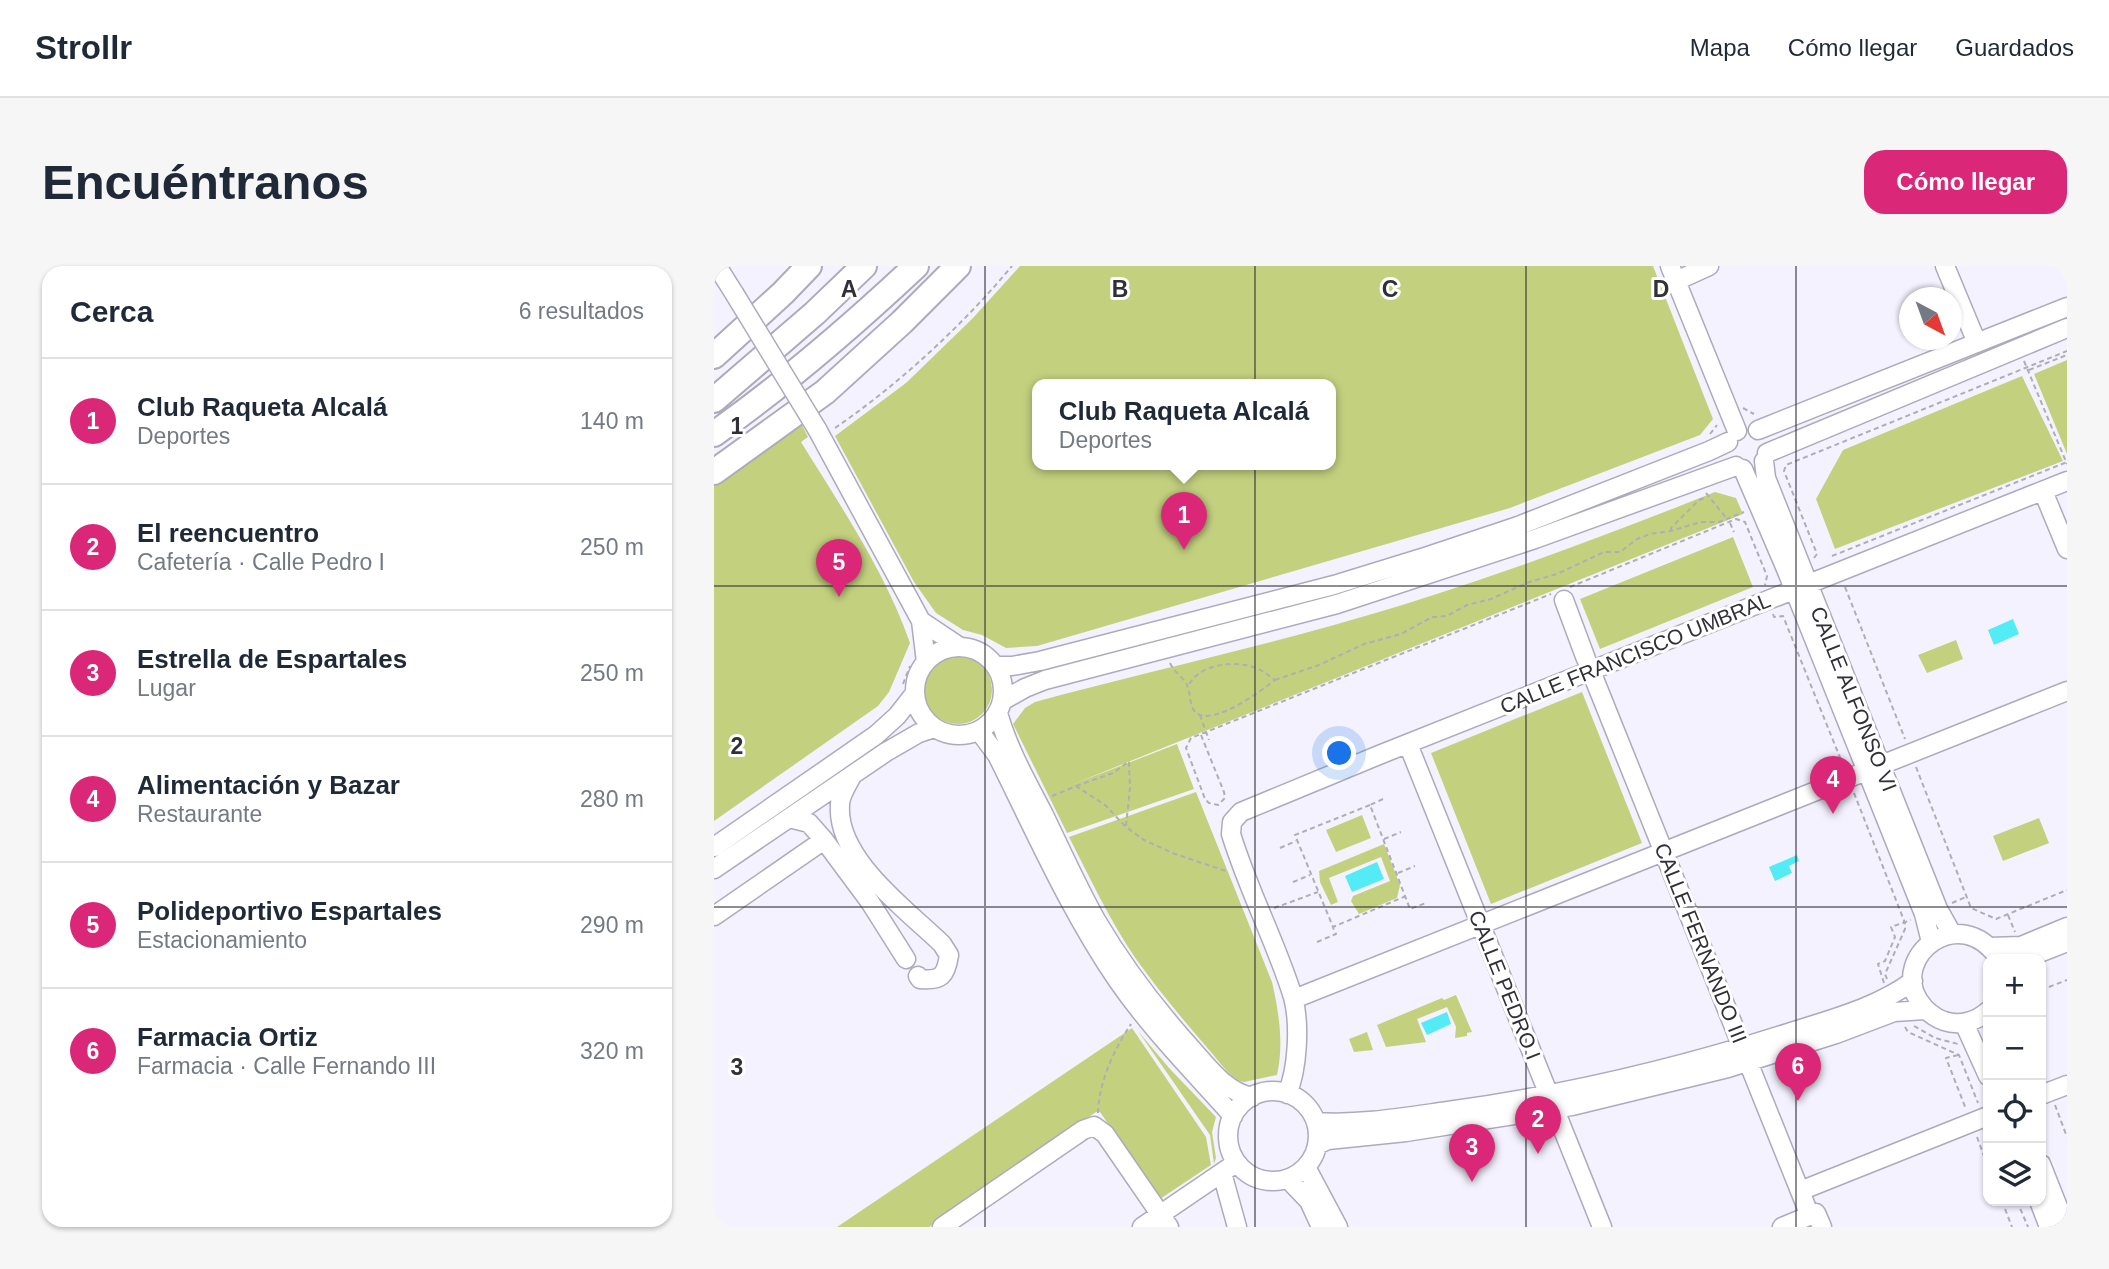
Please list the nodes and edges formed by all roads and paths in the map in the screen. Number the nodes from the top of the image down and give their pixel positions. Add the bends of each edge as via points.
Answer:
1 (717, 266) edge
2 (809, 266) edge
3 (822, 266) edge
4 (864, 266) edge
5 (916, 266) edge
6 (958, 266) edge
7 (1012, 266) edge
8 (1709, 266) edge
9 (1945, 266) edge
10 (1673, 273) edge
11 (783, 293) junction
12 (2067, 307) edge
13 (2067, 328) edge
14 (1977, 343) junction
15 (2018, 347) junction
16 (2067, 353) edge
17 (714, 356) edge
18 (2027, 369) junction
19 (714, 400) edge
20 (1758, 430) junction
21 (823, 431) junction
22 (714, 435) edge
23 (1732, 436) junction
24 (1766, 457) junction
25 (2067, 463) edge
26 (1740, 467) junction
27 (714, 472) edge
28 (2067, 481) edge
29 (1705, 491) dead end
30 (2043, 491) junction
31 (1707, 497) junction
32 (1744, 513) dead end
33 (1728, 521) junction
34 (1671, 531) junction
35 (1734, 532) dead end
36 (2067, 549) edge
37 (1793, 566) junction
38 (1839, 572) junction
39 (1767, 576) junction
40 (1801, 586) junction
41 (1564, 600) dead end
42 (1767, 600) junction
43 (921, 621) junction
44 (960, 647) junction
45 (920, 660) junction
46 (1170, 662) dead end
47 (1589, 665) junction
48 (996, 666) junction
49 (1275, 680) junction
50 (1188, 686) junction
51 (908, 690) junction
52 (2067, 691) edge
53 (1000, 707) junction
54 (1199, 714) junction
55 (934, 728) junction
56 (979, 731) junction
57 (1206, 733) junction
58 (1201, 734) junction
59 (1209, 740) dead end
60 (1408, 744) junction
61 (1910, 753) junction
62 (1874, 768) junction
63 (852, 776) junction
64 (1849, 778) junction
65 (1076, 786) junction
66 (1046, 798) dead end
67 (1383, 799) dead end
68 (1370, 805) junction
69 (789, 818) junction
70 (1126, 827) junction
71 (1401, 832) dead end
72 (824, 840) junction
73 (1297, 840) junction
74 (1383, 840) junction
75 (714, 848) edge
76 (1279, 848) dead end
77 (1664, 853) junction
78 (1224, 864) dead end
79 (1415, 866) dead end
80 (714, 869) edge
81 (1220, 869) junction
82 (1227, 871) dead end
83 (1311, 874) junction
84 (1397, 874) junction
85 (1293, 882) dead end
86 (2067, 890) edge
87 (1319, 892) junction
88 (1406, 896) junction
89 (1426, 903) dead end
90 (1274, 908) dead end
91 (714, 916) edge
92 (1480, 926) junction
93 (1333, 927) junction
94 (2067, 927) edge
95 (1952, 933) junction
96 (1317, 942) dead end
97 (1931, 942) junction
98 (2067, 942) edge
99 (1994, 953) edge
100 (2037, 954) edge
101 (906, 959) dead end
102 (918, 976) dead end
103 (2067, 980) edge
104 (1913, 981) junction
105 (2046, 988) edge
106 (1294, 999) junction
107 (1895, 1004) junction
108 (1925, 1010) junction
109 (1983, 1018) edge
110 (1133, 1020) dead end
111 (1964, 1023) junction
112 (1977, 1047) junction
113 (1746, 1055) junction
114 (1959, 1055) junction
115 (1983, 1063) edge
116 (2067, 1085) edge
117 (2046, 1093) edge
118 (1287, 1094) junction
119 (1252, 1097) junction
120 (1552, 1102) junction
121 (1098, 1115) dead end
122 (1233, 1116) junction
123 (1981, 1119) edge
124 (1315, 1122) junction
125 (1984, 1143) edge
126 (1317, 1145) junction
127 (1306, 1167) junction
128 (1229, 1168) junction
129 (2046, 1177) edge
130 (1288, 1179) junction
131 (1800, 1191) junction
132 (2003, 1206) edge
133 (2019, 1206) edge
134 (2041, 1206) edge
135 (1816, 1219) edge
136 (1164, 1221) edge
137 (943, 1227) edge
138 (1143, 1227) edge
139 (1237, 1227) edge
140 (1321, 1227) edge
141 (1338, 1227) edge
142 (1602, 1227) edge
143 (1782, 1227) edge
144 (2012, 1227) edge
145 (2028, 1227) edge
146 (2049, 1227) edge
147 (2066, 1227) edge

1 - 21 street, bridge
2 - 11 highway
3 - 11 highway
4 - 19 highway
5 - 22 highway via 834,341
6 - 27 highway via 825,392
7 - 21 path via 881,394
8 - 10 street
9 - 14 street
10 - 23 street
11 - 17 highway
12 - 14 street
13 - 15 street
14 - 20 street
15 - 18 path
15 - 24 street
16 - 18 path
18 - 25 path
18 - 37 path via 1786,465 1784,471 1817,554
20 - 23 street via 1744,428
20 - 24 street via 1766,440
21 - 43 street
23 - 26 street via 1728,455
23 - 48 street via 1709,451 1518,526 1369,574 1040,661
24 - 26 street via 1757,466
24 - 37 street, CALLE ALFONSO VI via 1766,478
25 - 38 path via 1832,555
26 - 37 street, CALLE ALFONSO VI
26 - 53 street via 1337,604 1045,680
28 - 30 street, CALLE FRANCISCO UMBRAL
29 - 31 path
30 - 36 street
30 - 38 street, CALLE FRANCISCO UMBRAL
31 - 33 path
31 - 34 path via 1687,511
32 - 33 path
33 - 34 path via 1700,522
33 - 35 path
33 - 39 path via 1745,522
33 - 57 path
34 - 49 path via 1650,534 1620,552 1604,552 1447,617 1432,617 1401,634
37 - 39 path
37 - 40 street, CALLE ALFONSO VI
38 - 40 street, CALLE FRANCISCO UMBRAL
38 - 61 path
39 - 42 path
40 - 42 street, CALLE FRANCISCO UMBRAL
40 - 62 street, CALLE ALFONSO VI
41 - 47 street, CALLE FERNANDO III
42 - 47 street, CALLE FRANCISCO UMBRAL
42 - 64 path via 1774,617 1783,617
43 - 44 street
43 - 45 street
44 - 45 street
44 - 48 street via 973,649
45 - 51 path
45 - 51 street via 917,678
46 - 50 path
47 - 60 street, CALLE FRANCISCO UMBRAL
47 - 77 street, CALLE FERNANDO III
48 - 53 street via 1002,678
49 - 50 path via 1252,666 1227,665 1202,671
49 - 54 path via 1244,704
50 - 54 path via 1191,704
51 - 55 street via 922,717
51 - 75 street via 897,716 876,735
52 - 61 street
53 - 56 street
53 - 119 street via 1011,748 1096,920 1130,973 1222,1082
54 - 57 path
55 - 56 street via 957,736
55 - 63 street
56 - 122 street via 997,755 1084,927 1112,971 1151,1025
57 - 58 path
57 - 59 path
58 - 58 path via 1191,738 1186,748 1205,799 1219,805 1224,792
60 - 92 street, CALLE PEDRO I
60 - 106 street, CALLE FRANCISCO UMBRAL via 1241,812 1232,822 1235,848
61 - 62 street
61 - 86 path via 1971,908 1996,919
62 - 64 street
62 - 95 street, CALLE ALFONSO VI
62 - 97 street, CALLE ALFONSO VI
63 - 69 street
63 - 102 street via 839,804 842,832 885,891 949,955 941,977
64 - 77 street
64 - 107 path via 1905,923 1885,974
65 - 66 path
65 - 70 path via 1105,804
65 - 70 path via 1113,773 1129,761
67 - 68 path
68 - 73 path via 1295,835
68 - 74 path
69 - 72 street via 808,822
69 - 80 street
70 - 81 path via 1175,854
71 - 74 path
72 - 91 street
72 - 101 street
73 - 76 path
73 - 83 path
74 - 84 path
77 - 92 street
77 - 113 street, CALLE FERNANDO III
78 - 81 path
79 - 84 path
81 - 82 path
83 - 85 path
83 - 87 path
84 - 88 path
87 - 90 path
87 - 93 path
88 - 89 path via 1410,909
88 - 93 path
92 - 106 street
92 - 120 street, CALLE PEDRO I
93 - 96 path via 1336,934
94 - 99 street
95 - 97 street
95 - 99 street via 1976,937
97 - 104 street via 1920,954
98 - 100 street
103 - 105 path
104 - 107 street
104 - 108 street
106 - 118 street via 1295,1065
107 - 108 street
107 - 113 street
107 - 114 path via 1908,1032
108 - 111 street via 1939,1019
109 - 111 street
110 - 121 path via 1105,1074
111 - 112 street
112 - 114 path
112 - 115 street
113 - 120 street via 1656,1071
113 - 131 street, CALLE FERNANDO III
114 - 123 path
114 - 123 path via 1946,1058
116 - 117 street
118 - 119 street via 1268,1092
118 - 124 street via 1301,1101
119 - 122 street
120 - 124 street
120 - 126 street
120 - 142 street, CALLE PEDRO I
122 - 128 street
123 - 125 path
123 - 131 street
124 - 126 street
126 - 127 street
127 - 130 street
127 - 141 street
128 - 130 street via 1273,1182
128 - 136 street
128 - 139 street
129 - 147 street
130 - 140 street via 1309,1200
131 - 135 street, CALLE FERNANDO III
132 - 144 path
133 - 145 path
134 - 146 street
135 - 143 street
136 - 137 street via 1105,1134 1094,1126
136 - 138 street

